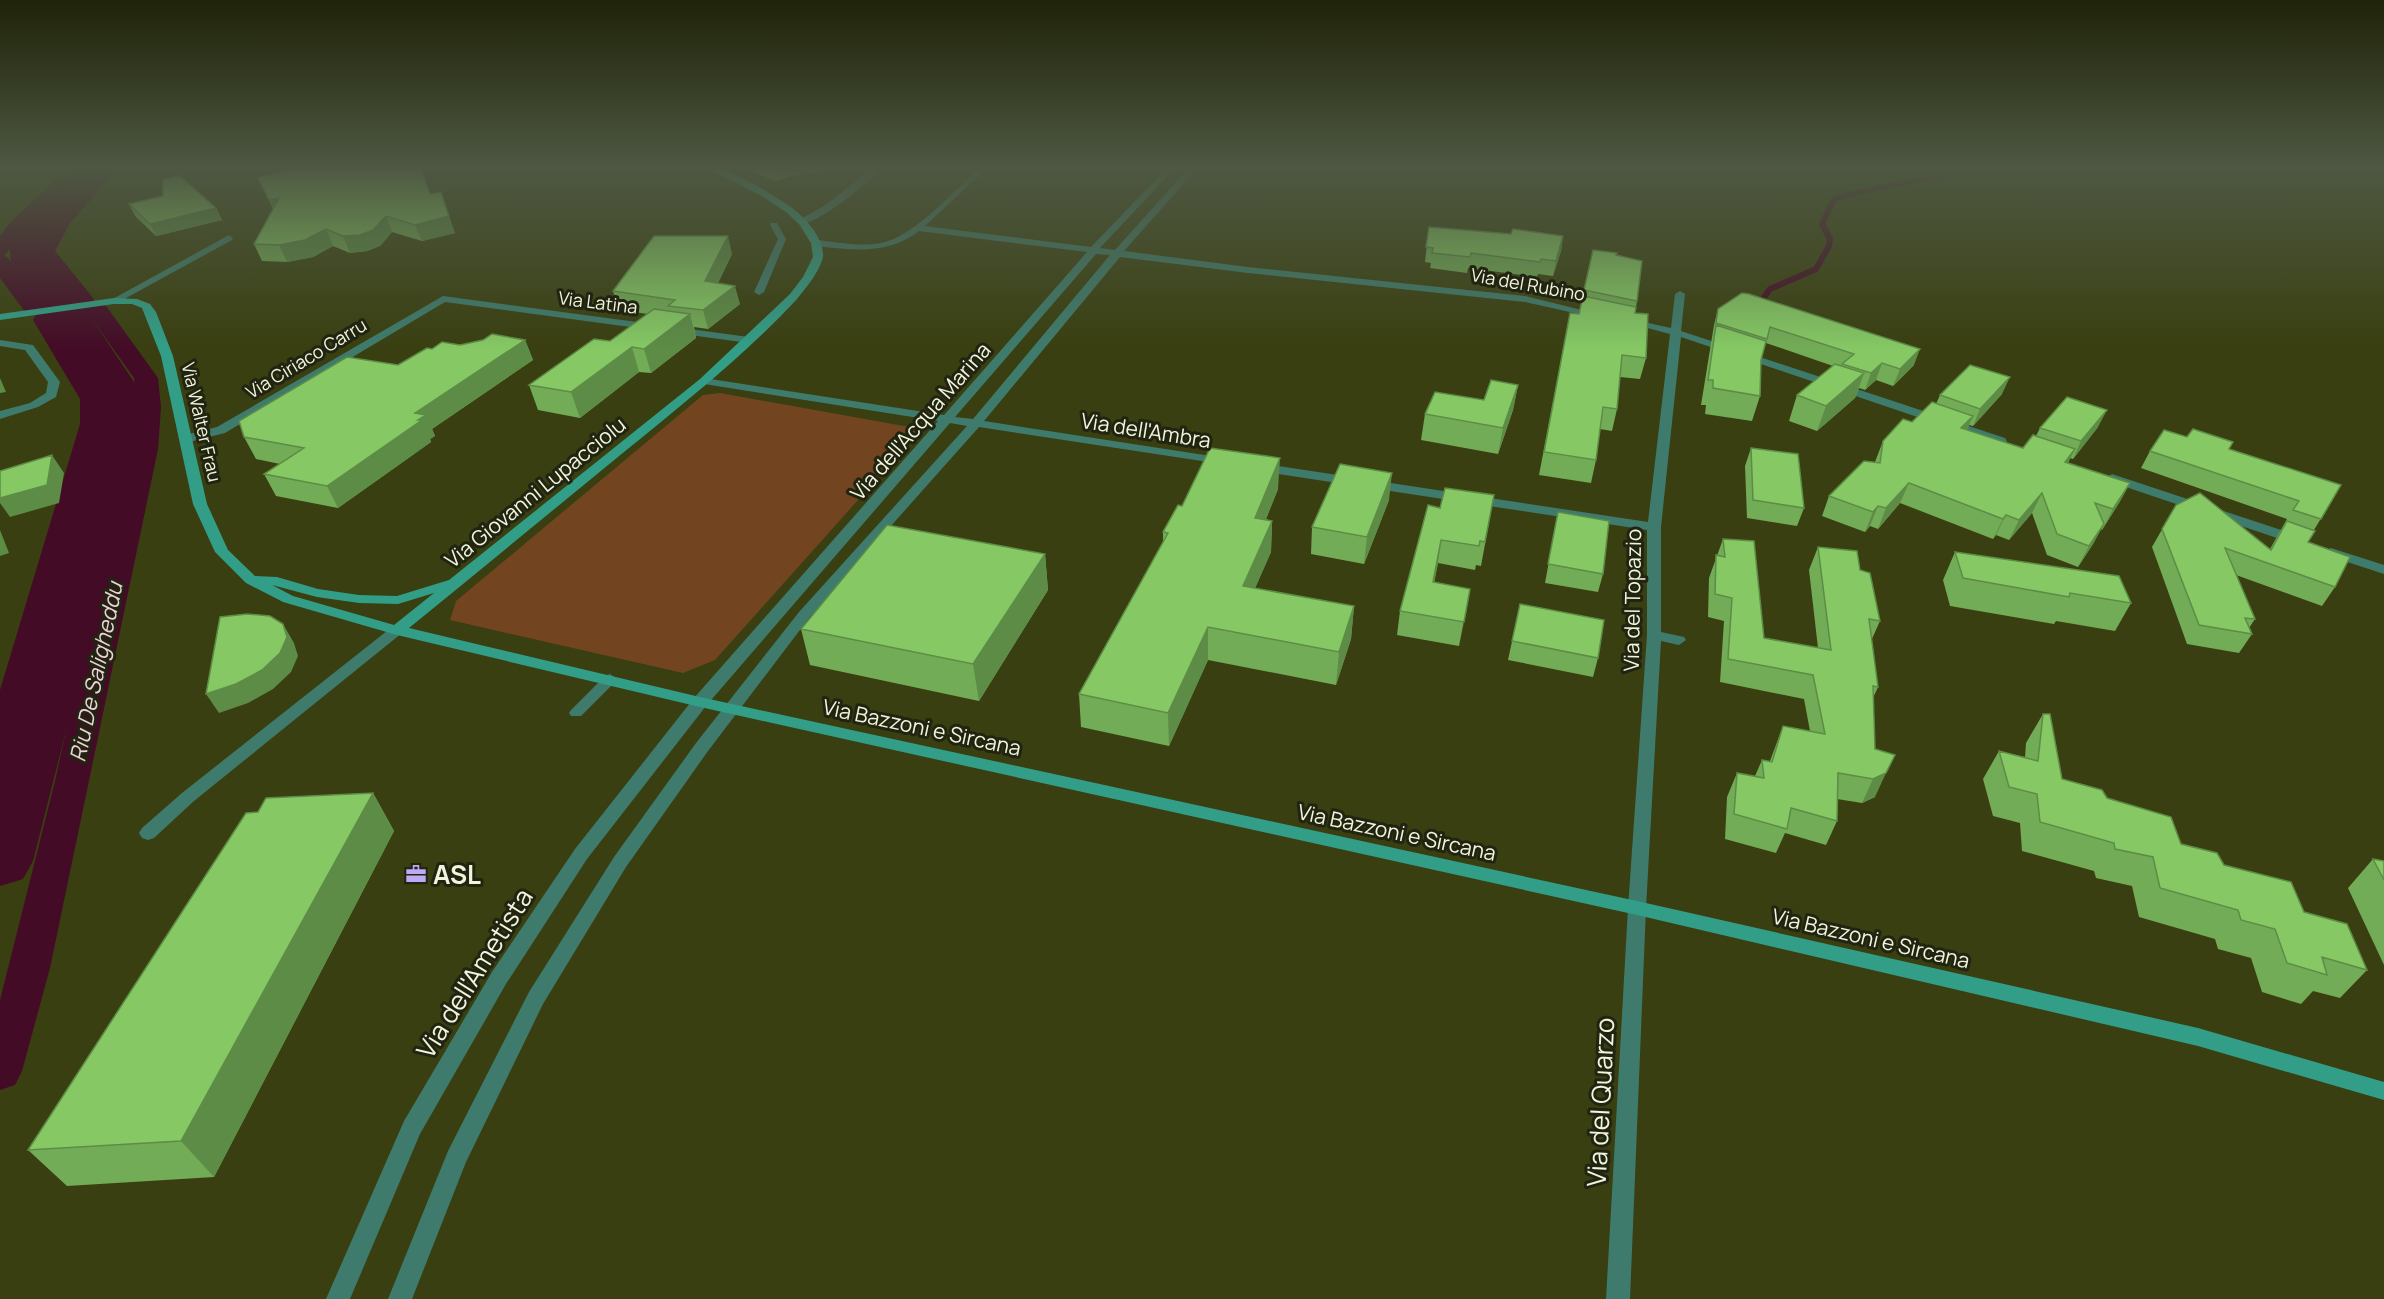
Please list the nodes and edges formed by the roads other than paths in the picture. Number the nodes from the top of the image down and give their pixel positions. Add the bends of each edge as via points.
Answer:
1 (916, 228) edge
2 (776, 229) edge
3 (806, 229) edge
4 (921, 229) edge
5 (1113, 229) edge
6 (1139, 229) edge
7 (229, 238) dead end
8 (816, 243) junction
9 (1095, 252) junction
10 (1116, 255) junction
11 (759, 292) dead end
12 (1680, 294) dead end
13 (443, 299) joint
14 (114, 301) junction
15 (0, 316) edge
16 (1676, 332) junction
17 (749, 340) junction
18 (1, 342) edge
19 (704, 381) junction
20 (0, 415) edge
21 (947, 419) junction
22 (975, 424) junction
23 (185, 439) junction
24 (2017, 447) edge
25 (2096, 473) edge
26 (1654, 527) junction
27 (2384, 570) edge
28 (462, 579) junction
29 (251, 580) junction
30 (397, 630) junction
31 (1654, 636) junction
32 (1679, 640) dead end
33 (610, 680) junction
34 (700, 702) junction
35 (732, 708) junction
36 (576, 713) dead end
37 (148, 833) dead end
38 (1637, 908) junction
39 (2384, 1091) edge
40 (338, 1299) edge
41 (400, 1299) edge
42 (1618, 1299) edge

1 - 8 street via 907,237 874,247
2 - 11 lane via 782,239
3 - 8 street
4 - 9 street, Via del Rubino
5 - 9 street, Via dell'Acqua Marina
6 - 10 street, Via dell'Acqua Marina
7 - 14 lane
8 - 17 street, Via Giovanni Lupacciolu via 818,257 808,278
9 - 10 street, Via del Rubino
9 - 21 street, Via dell'Acqua Marina
10 - 16 street, Via del Rubino via 1499,296
10 - 22 street, Via dell'Acqua Marina
12 - 16 street, Via del Topazio
13 - 17 street, Via Latina
13 - 23 street, Via Ciriaco Carru via 221,430
14 - 15 street, Via Walter Frau
14 - 23 street, Via Walter Frau via 133,302 151,312 167,356
16 - 24 street, Via del Rubino
16 - 26 street, Via del Topazio
17 - 19 street, Via Giovanni Lupacciolu
18 - 20 street via 29,346 54,382 52,395
19 - 21 street, Via dell'Ambra
19 - 28 street, Via Giovanni Lupacciolu
21 - 22 street, Via dell'Ambra
21 - 34 street, Via dell'Acqua Marina
22 - 26 street, Via dell'Ambra
22 - 35 street, Via dell'Acqua Marina via 804,615
23 - 29 street, Via Walter Frau via 200,504 222,552
25 - 27 street
26 - 31 street, Via del Topazio
28 - 29 street via 398,600 359,599 317,593 277,581
28 - 30 street, Via Giovanni Lupacciolu
29 - 30 street, Via Walter Frau via 288,599
30 - 33 street, Via Bazzoni e Sircana
30 - 37 street, Via Giovanni Lupacciolu via 188,796
31 - 32 street
31 - 38 street, Via del Topazio
33 - 34 street, Via Bazzoni e Sircana
33 - 36 lane
34 - 35 street, Via Bazzoni e Sircana
34 - 40 street, Via dell'Ametista via 581,854 499,978 412,1128
35 - 38 street, Via Bazzoni e Sircana
35 - 41 street via 620,862 536,999 456,1158
38 - 39 street, Via Bazzoni e Sircana via 2198,1037
38 - 42 street, Via del Quarzo

